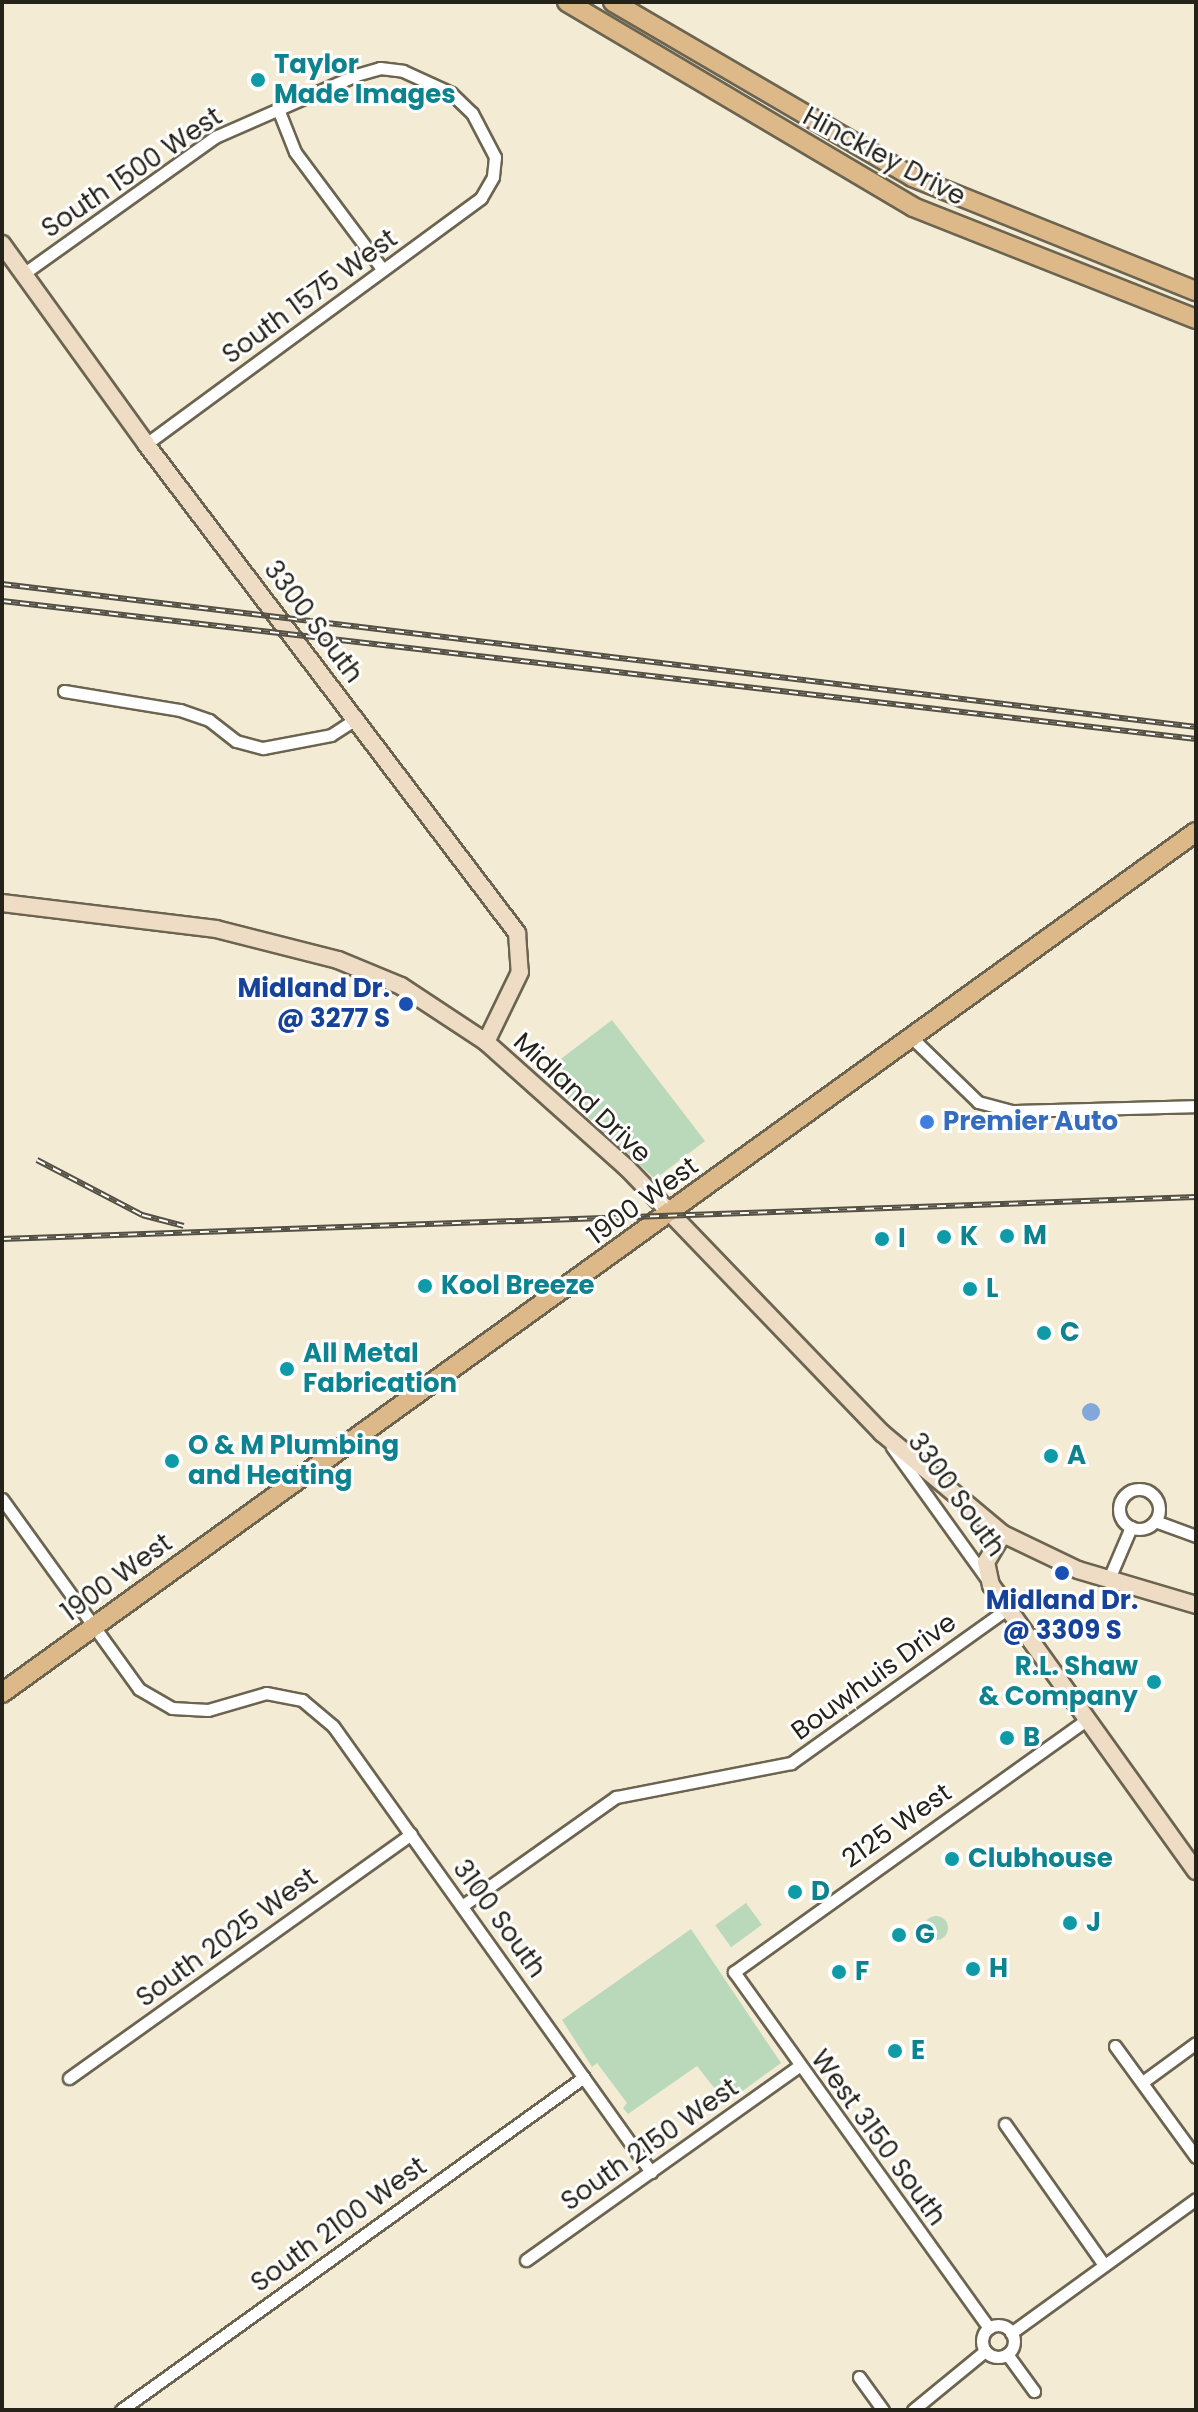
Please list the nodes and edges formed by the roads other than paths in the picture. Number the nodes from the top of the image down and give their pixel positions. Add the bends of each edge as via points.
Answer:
1 (567, 2) edge
2 (613, 2) edge
3 (278, 109) junction
4 (493, 177) joint
5 (2, 244) edge
6 (383, 270) junction
7 (23, 274) junction
8 (1196, 291) edge
9 (1196, 319) edge
10 (146, 444) junction
11 (64, 691) dead end
12 (357, 718) junction
13 (1196, 832) edge
14 (2, 903) edge
15 (910, 1036) junction
16 (486, 1042) junction
17 (1196, 1106) edge
18 (667, 1216) junction
19 (882, 1433) junction
20 (2, 1499) edge
21 (1155, 1521) junction
22 (1131, 1527) junction
23 (1003, 1534) junction
24 (1196, 1536) edge
25 (1108, 1581) junction
26 (991, 1585) junction
27 (1196, 1605) edge
28 (1008, 1608) junction
29 (94, 1627) junction
30 (2, 1693) edge
31 (1087, 1719) junction
32 (411, 1834) junction
33 (1196, 1871) edge
34 (462, 1906) junction
35 (734, 1972) joint
36 (1196, 2043) edge
37 (1115, 2046) dead end
38 (799, 2066) junction
39 (584, 2077) junction
40 (69, 2078) dead end
41 (1144, 2081) junction
42 (1005, 2124) dead end
43 (1196, 2157) edge
44 (651, 2172) junction
45 (1196, 2199) edge
46 (526, 2260) dead end
47 (1104, 2265) junction
48 (989, 2328) junction
49 (1011, 2333) junction
50 (985, 2351) junction
51 (1007, 2354) junction
52 (859, 2377) dead end
53 (1034, 2391) dead end
54 (121, 2410) edge
55 (883, 2410) edge
56 (913, 2410) edge

1 - 9 main road, Hinckley Drive via 913,207
2 - 8 main road, Hinckley Drive via 912,177
3 - 4 street, South 1500 West via 356,75 380,68 403,71 451,93 490,138
3 - 6 street via 295,152
3 - 7 street, South 1500 West via 215,137
4 - 6 street, South 1575 West via 481,198
5 - 7 street, 3300 South
6 - 10 street, South 1575 West
7 - 10 street, 3300 South
10 - 12 street, 3300 South
11 - 12 street via 180,710 209,720 236,741 263,748 331,735
12 - 16 street, 3300 South via 517,933 520,972
13 - 15 main road, 1900 West
14 - 16 street, Midland Drive via 216,929 294,947 401,986
15 - 17 street via 978,1102 1011,1111
15 - 18 main road, 1900 West
16 - 18 street, Midland Drive via 627,1168
18 - 19 street, Midland Drive
18 - 29 main road, 1900 West
19 - 23 street, Midland Drive
19 - 26 street, 3300 South
20 - 29 street
21 - 22 street via 1145,1528
21 - 22 street via 1156,1500 1146,1491 1134,1490 1120,1505 1121,1519
21 - 24 street
22 - 25 street
23 - 25 street, Midland Drive
23 - 26 street, 3300 South via 986,1562
25 - 27 street, Midland Drive
26 - 28 street, 3300 South
28 - 31 street, 3300 South
28 - 34 street, Bouwhuis Drive via 791,1763 616,1797
29 - 30 main road, 1900 West
29 - 32 street, 3100 South via 139,1689 172,1708 208,1710 266,1693 302,1700 333,1726
31 - 33 street, 3300 South
31 - 35 street, 2125 West
32 - 34 street, 3100 South
32 - 40 street, South 2025 West
34 - 39 street, 3100 South
35 - 38 street, West 3150 South
36 - 41 street
37 - 41 street
38 - 44 street, South 2150 West
38 - 48 street, West 3150 South
39 - 44 street, 3100 South
39 - 54 street, South 2100 West
41 - 43 street
42 - 47 street
44 - 46 street, South 2150 West
45 - 47 street
47 - 49 street
48 - 49 street
48 - 50 street via 983,2336
49 - 51 street via 1013,2346
50 - 51 street via 998,2357
50 - 56 street
51 - 53 street
52 - 55 street

